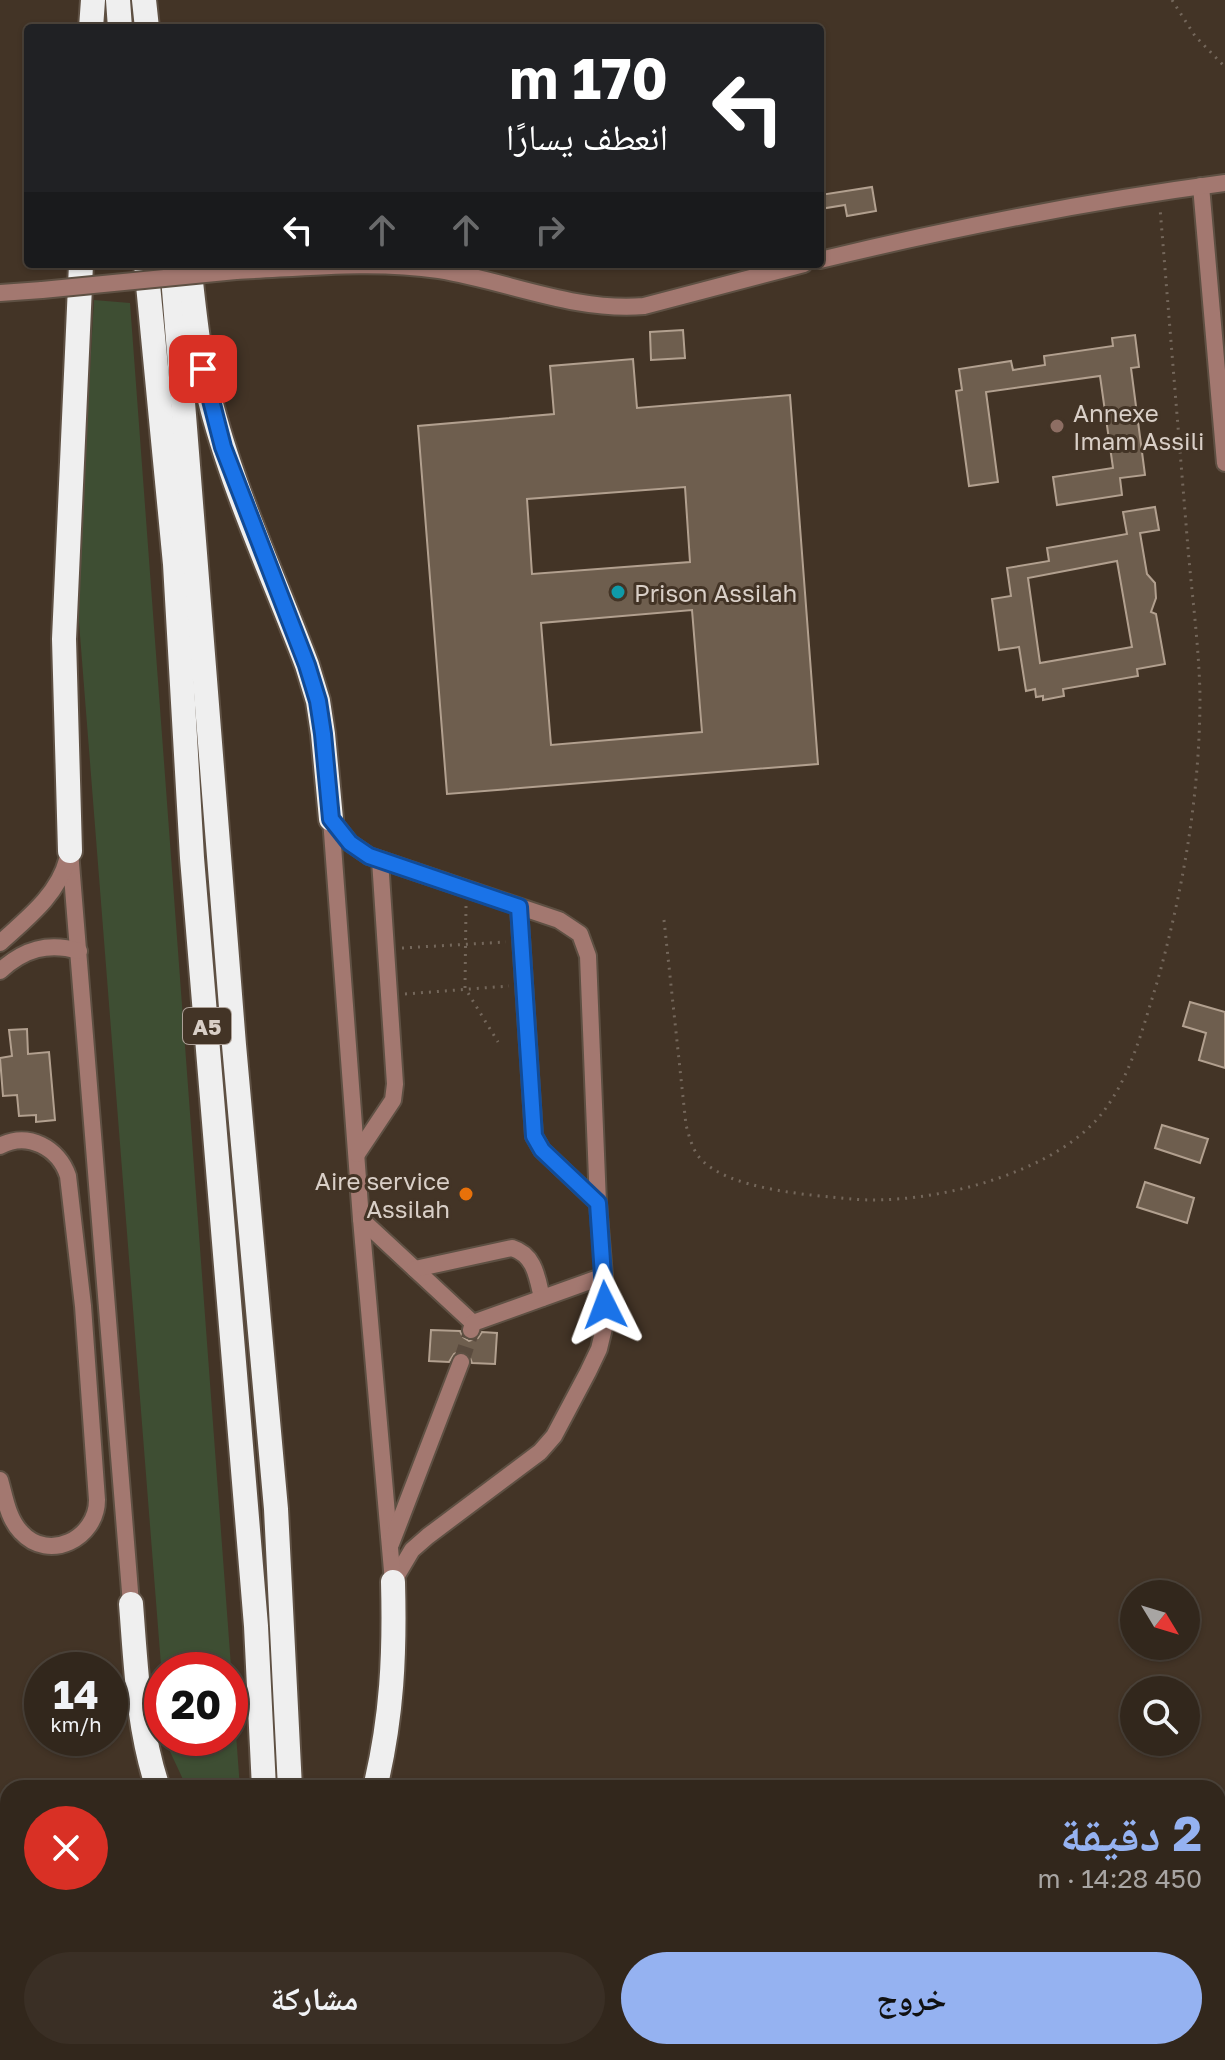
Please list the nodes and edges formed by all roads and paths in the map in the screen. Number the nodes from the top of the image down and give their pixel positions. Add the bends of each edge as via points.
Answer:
1 (93, 0) edge
2 (118, 0) edge
3 (144, 0) edge
4 (161, 0) edge
5 (1172, 0) edge
6 (91, 24) edge
7 (120, 24) edge
8 (147, 24) edge
9 (163, 24) edge
10 (1225, 67) edge
11 (1225, 183) edge
12 (1201, 186) junction
13 (1159, 192) junction
14 (824, 259) edge
15 (81, 268) edge
16 (146, 268) edge
17 (172, 268) edge
18 (190, 268) edge
19 (340, 268) edge
20 (425, 268) edge
21 (789, 268) edge
22 (0, 293) edge
23 (1225, 463) edge
24 (331, 819) junction
25 (70, 851) junction
26 (380, 860) junction
27 (467, 891) junction
28 (519, 907) junction
29 (664, 920) dead end
30 (522, 941) junction
31 (0, 943) edge
32 (466, 946) junction
33 (385, 948) junction
34 (79, 951) junction
35 (0, 971) edge
36 (525, 986) junction
37 (465, 988) junction
38 (391, 996) junction
39 (498, 1042) dead end
40 (0, 1146) edge
41 (357, 1154) junction
42 (598, 1203) junction
43 (361, 1219) junction
44 (415, 1269) junction
45 (604, 1276) junction
46 (542, 1298) junction
47 (461, 1362) tunnel mouth
48 (0, 1480) edge
49 (389, 1549) junction
50 (393, 1582) junction
51 (131, 1604) joint
52 (155, 1780) edge
53 (264, 1780) edge
54 (290, 1780) edge
55 (377, 1780) edge

1 - 6 highway
2 - 7 highway
3 - 8 highway
4 - 9 highway
5 - 10 path via 1195,36
11 - 12 street
12 - 13 street
12 - 23 street
13 - 14 street
13 - 29 path via 1200,696 1193,803 1169,941 1134,1054 1106,1109 1045,1158 973,1186 858,1200 769,1190 730,1177 699,1157 686,1125
15 - 25 highway via 64,639
16 - 53 highway, A5 via 175,564 192,858 251,1563
17 - 54 highway, A5 via 276,1509
18 - 24 highway via 201,355 223,447 318,701
19 - 22 street, bridge via 236,271
20 - 21 street, bridge via 622,308
24 - 26 street via 350,843
24 - 41 street
25 - 31 street via 64,873 47,897
25 - 34 street
26 - 27 street
26 - 33 street
27 - 28 street
27 - 32 path
28 - 30 street
28 - 42 street via 559,920 585,941
30 - 32 path
30 - 36 street
32 - 33 path
32 - 37 path
33 - 38 street
34 - 35 street via 34,949
34 - 51 street
36 - 37 path
36 - 42 street via 534,1136
37 - 38 path
37 - 39 path
38 - 41 street via 393,1100
40 - 48 street via 39,1143 64,1162 68,1176 83,1306 97,1500 93,1520 75,1541 58,1546 32,1541 16,1527
41 - 43 street
42 - 45 street
43 - 44 street
43 - 49 street
44 - 46 street via 472,1328
44 - 46 street via 512,1248 533,1263
45 - 46 street
45 - 50 street via 599,1349 554,1436 412,1550
47 - 49 street
49 - 50 street
50 - 55 highway via 393,1688
51 - 52 highway via 139,1700

